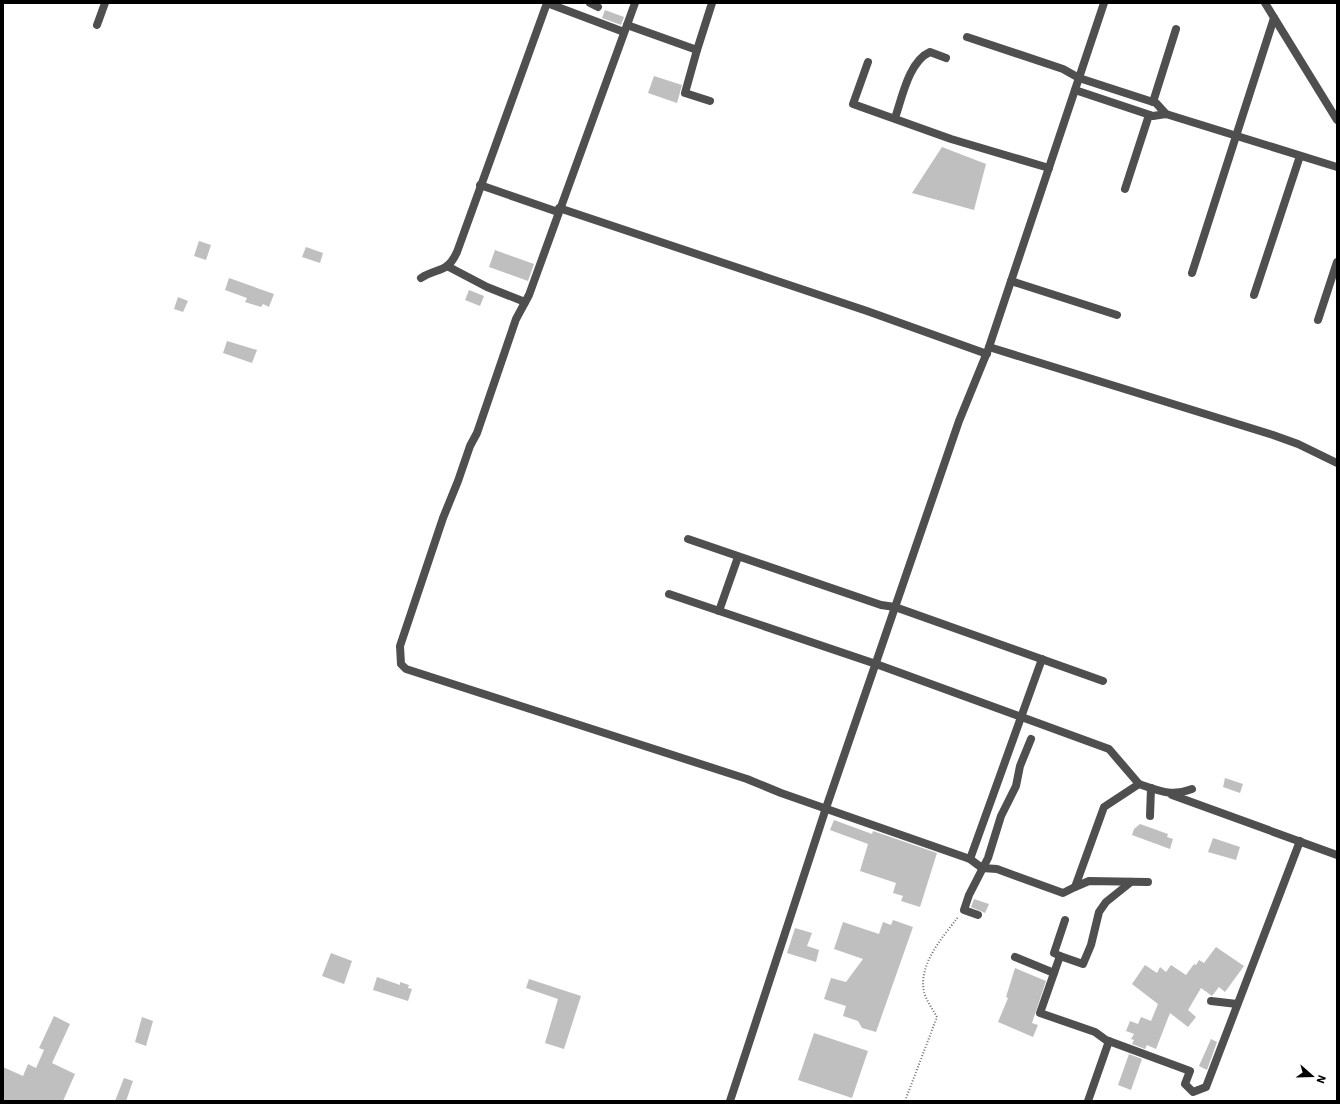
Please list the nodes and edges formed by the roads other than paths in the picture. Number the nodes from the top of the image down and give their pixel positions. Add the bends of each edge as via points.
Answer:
1 (105, 3) edge
2 (547, 3) edge
3 (590, 3) edge
4 (635, 3) edge
5 (712, 3) edge
6 (1104, 3) edge
7 (1264, 3) edge
8 (598, 8) dead end
9 (1274, 18) junction
10 (97, 26) dead end
11 (626, 29) junction
12 (1176, 29) dead end
13 (967, 37) dead end
14 (697, 50) junction
15 (946, 58) dead end
16 (868, 62) dead end
17 (1079, 78) junction
18 (1075, 90) junction
19 (710, 101) dead end
20 (1153, 102) junction
21 (1166, 114) junction
22 (1149, 115) junction
23 (895, 118) junction
24 (1337, 120) edge
25 (1235, 136) junction
26 (1300, 156) junction
27 (1337, 167) edge
28 (1049, 168) junction
29 (480, 185) junction
30 (1125, 189) dead end
31 (559, 210) junction
32 (1337, 262) edge
33 (447, 266) junction
34 (1192, 273) dead end
35 (421, 278) dead end
36 (1011, 281) junction
37 (1254, 295) dead end
38 (525, 302) junction
39 (1117, 315) dead end
40 (1318, 320) dead end
41 (988, 350) junction
42 (1337, 463) edge
43 (688, 539) dead end
44 (738, 557) junction
45 (669, 594) dead end
46 (895, 607) junction
47 (719, 611) junction
48 (1042, 659) junction
49 (876, 664) junction
50 (1103, 681) dead end
51 (1021, 717) junction
52 (1031, 739) dead end
53 (1139, 784) junction
54 (1151, 788) junction
55 (1192, 789) dead end
56 (1170, 794) junction
57 (826, 808) junction
58 (1150, 816) dead end
59 (1300, 842) junction
60 (1337, 855) edge
61 (970, 859) junction
62 (982, 868) junction
63 (1131, 882) junction
64 (1148, 882) dead end
65 (1075, 886) junction
66 (978, 915) dead end
67 (1065, 920) dead end
68 (1060, 956) junction
69 (1015, 957) dead end
70 (1054, 973) junction
71 (1211, 1001) dead end
72 (1237, 1004) junction
73 (1109, 1041) junction
74 (730, 1101) edge
75 (1088, 1101) edge

1 - 10 street
2 - 11 street
2 - 29 street
3 - 8 street
4 - 11 street
5 - 14 street
6 - 17 street
7 - 9 street
9 - 24 street
9 - 25 street
11 - 14 street
11 - 31 street
12 - 20 street
13 - 17 street via 1063,69
14 - 19 street via 685,93
15 - 23 street via 930,52 923,55 914,66
16 - 23 street via 853,104
17 - 18 street
17 - 20 street
18 - 22 street
18 - 28 street
20 - 21 street
21 - 22 street
21 - 25 street
22 - 30 street
23 - 28 street via 951,139
25 - 26 street
25 - 34 street
26 - 27 street
26 - 37 street
28 - 36 street
29 - 31 street
29 - 33 street via 457,252
31 - 38 street
31 - 41 street
32 - 40 street
33 - 35 street
33 - 38 street via 487,287
36 - 39 street
36 - 41 street
38 - 57 street via 516,319 477,433 442,518 400,646 401,664 406,669 715,768
41 - 42 street via 1273,435
41 - 46 street via 959,421
43 - 44 street
44 - 46 street via 881,605
44 - 47 street
45 - 47 street
46 - 48 street
46 - 49 street
47 - 49 street
48 - 50 street
48 - 51 street
49 - 51 street
49 - 57 street
51 - 53 street via 1109,748
51 - 61 street
52 - 62 street via 1020,766 1016,786 1001,816 988,858
53 - 54 street
53 - 65 street via 1104,807
54 - 56 street
54 - 58 street
55 - 56 street
56 - 59 street
57 - 61 street
57 - 74 street
59 - 60 street
59 - 72 street
61 - 62 street
62 - 65 street via 997,869 1063,893
62 - 66 street via 964,910
63 - 64 street
63 - 65 street via 1089,881
63 - 68 street via 1106,902 1100,912 1083,964
67 - 68 street via 1054,954
68 - 70 street
69 - 70 street
70 - 73 street via 1040,1013 1095,1032
71 - 72 street
72 - 73 street via 1206,1087 1193,1092 1185,1084 1190,1071
73 - 75 street

